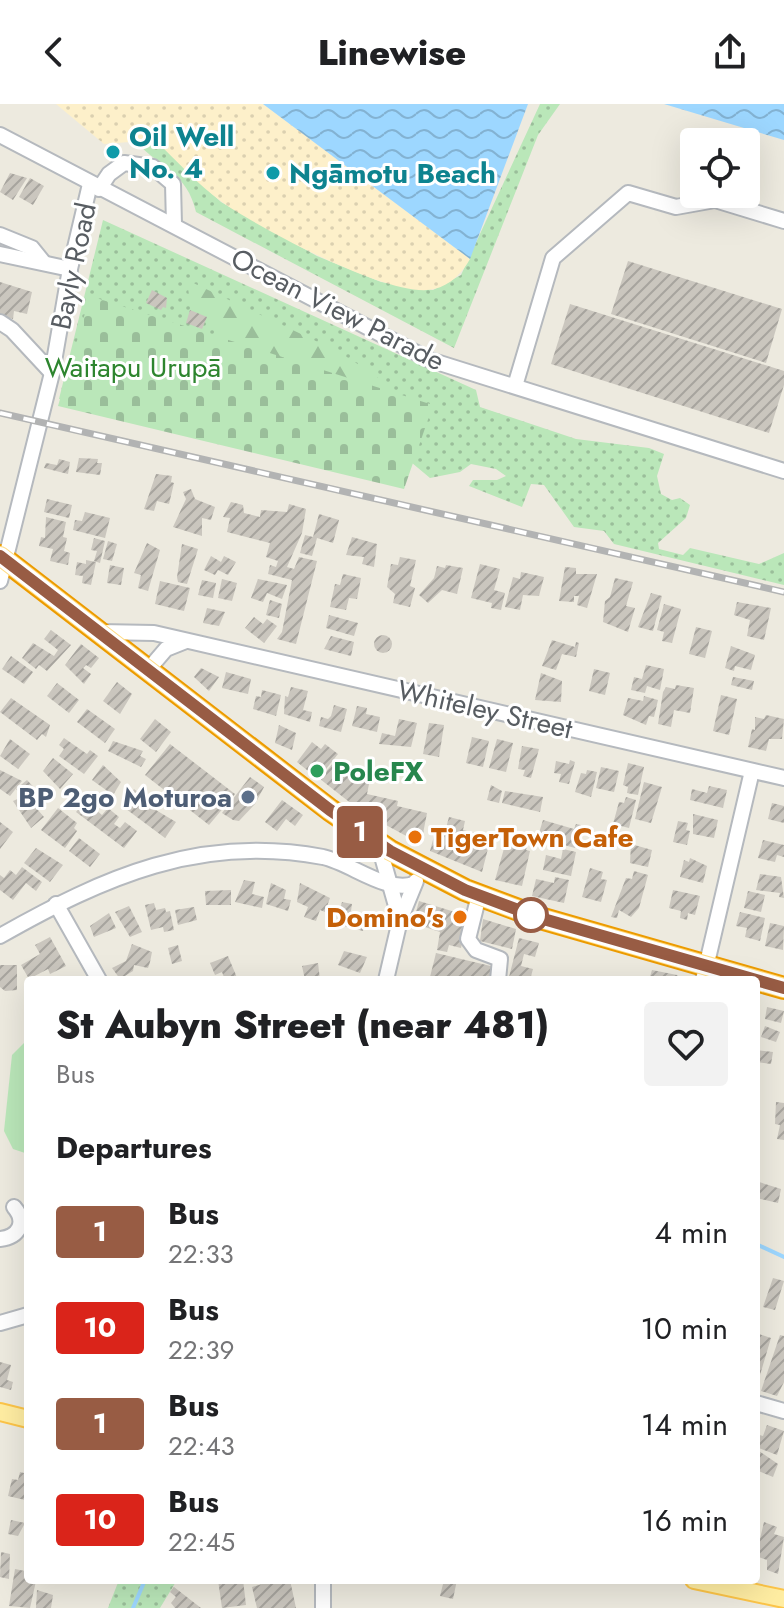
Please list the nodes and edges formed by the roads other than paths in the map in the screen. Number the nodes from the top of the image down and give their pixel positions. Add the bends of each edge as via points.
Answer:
1 (0, 135) edge
2 (95, 186) junction
3 (784, 221) edge
4 (174, 225) junction
5 (0, 235) edge
6 (0, 254) edge
7 (44, 263) junction
8 (70, 269) junction
9 (0, 322) edge
10 (52, 373) junction
11 (515, 386) junction
12 (784, 471) edge
13 (3, 558) edge
14 (0, 581) edge
15 (100, 632) junction
16 (186, 641) junction
17 (148, 670) junction
18 (752, 771) junction
19 (784, 778) edge
20 (387, 856) junction
21 (351, 866) junction
22 (418, 876) junction
23 (391, 884) junction
24 (479, 895) junction
25 (56, 904) junction
26 (400, 920) junction
27 (0, 936) edge
28 (705, 973) edge
29 (97, 976) edge
30 (389, 976) edge
31 (498, 976) edge
32 (760, 983) edge
33 (784, 988) edge
34 (14, 1207) dead end
35 (0, 1239) edge
36 (24, 1316) edge
37 (0, 1323) edge
38 (760, 1404) edge
39 (784, 1411) edge
40 (0, 1412) edge
41 (24, 1418) edge
42 (323, 1584) edge
43 (709, 1584) edge
44 (779, 1602) edge
45 (323, 1608) edge

1 - 2 street, Ocean View Parade
2 - 4 street, Ocean View Parade
2 - 4 street via 124,163 153,167 173,184
2 - 8 street, Bayly Road
3 - 11 street via 715,200 676,207 628,193 553,258
4 - 11 street, Ocean View Parade via 430,360
5 - 7 street via 32,248
6 - 7 street
7 - 8 street
8 - 10 street, Bayly Road
9 - 10 street
10 - 13 street, Bayly Road
11 - 12 street, Ocean View Parade
13 - 14 street, Bayly Road
13 - 15 highway
15 - 16 street, Whiteley Street via 144,631
15 - 17 highway
16 - 17 street via 166,649
16 - 18 street, Whiteley Street
17 - 20 highway
18 - 19 street, Whiteley Street
18 - 28 street
20 - 21 street via 373,865
20 - 22 highway
20 - 23 street
21 - 23 street
21 - 25 street via 291,853 204,853 136,869
22 - 23 street
22 - 24 highway
22 - 26 street
23 - 26 street
24 - 28 highway
24 - 31 street via 468,942 500,959
25 - 27 street
25 - 29 street
26 - 30 street
32 - 33 highway
34 - 35 street via 20,1217 18,1232
36 - 37 street
38 - 39 street
40 - 41 main road
42 - 45 street
43 - 44 main road

